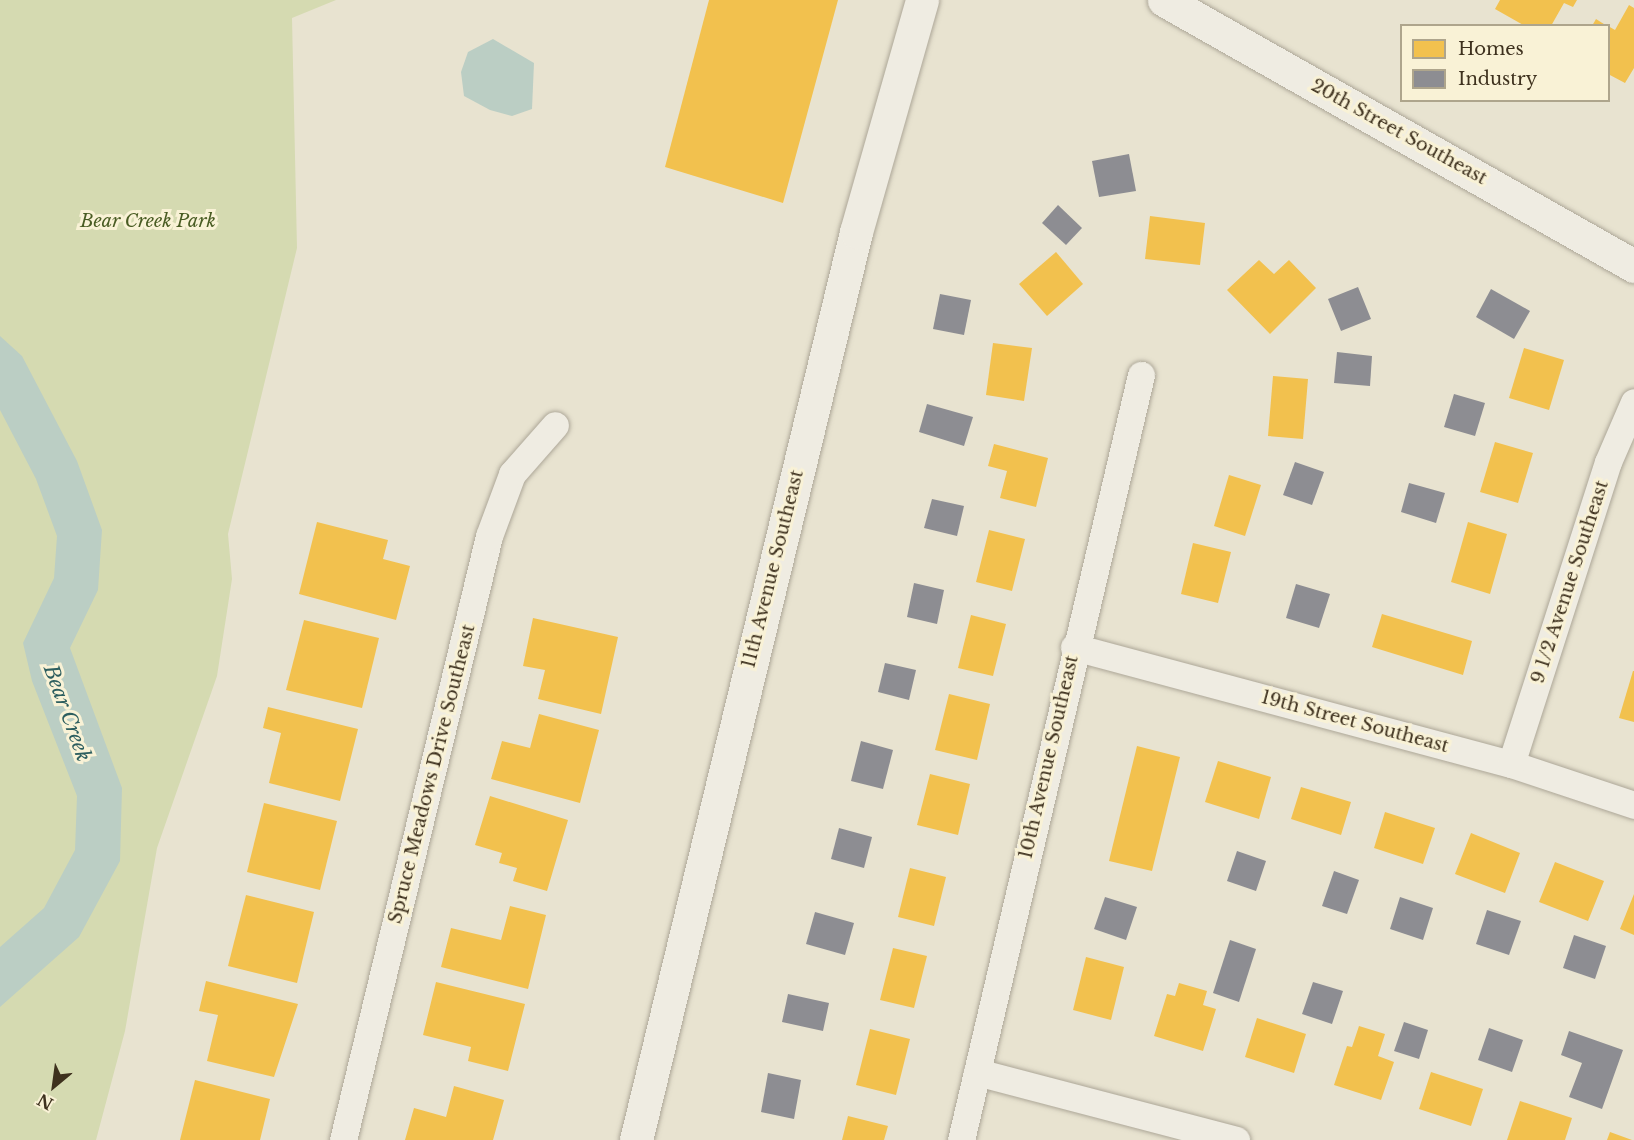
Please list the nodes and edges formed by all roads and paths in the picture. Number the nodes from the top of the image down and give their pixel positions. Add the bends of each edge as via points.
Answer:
1 (922, 0) edge
2 (1164, 0) edge
3 (1634, 266) edge
4 (1141, 375) dead end
5 (1634, 402) edge
6 (555, 425) dead end
7 (1074, 647) junction
8 (1511, 764) junction
9 (1634, 805) edge
10 (978, 1072) junction
11 (343, 1140) edge
12 (636, 1140) edge
13 (961, 1140) edge
14 (1236, 1140) edge

1 - 12 main road, 11th Avenue Southeast via 856,232
2 - 3 main road, 20th Street Southeast
4 - 7 street, 10th Avenue Southeast
5 - 8 street, 9 1/2 Avenue Southeast via 1608,462
6 - 11 street, Spruce Meadows Drive Southeast via 512,474 489,536
7 - 8 street, 19th Street Southeast
7 - 10 street, 10th Avenue Southeast
8 - 9 street, 19th Street Southeast
10 - 13 street, 10th Avenue Southeast
10 - 14 street

